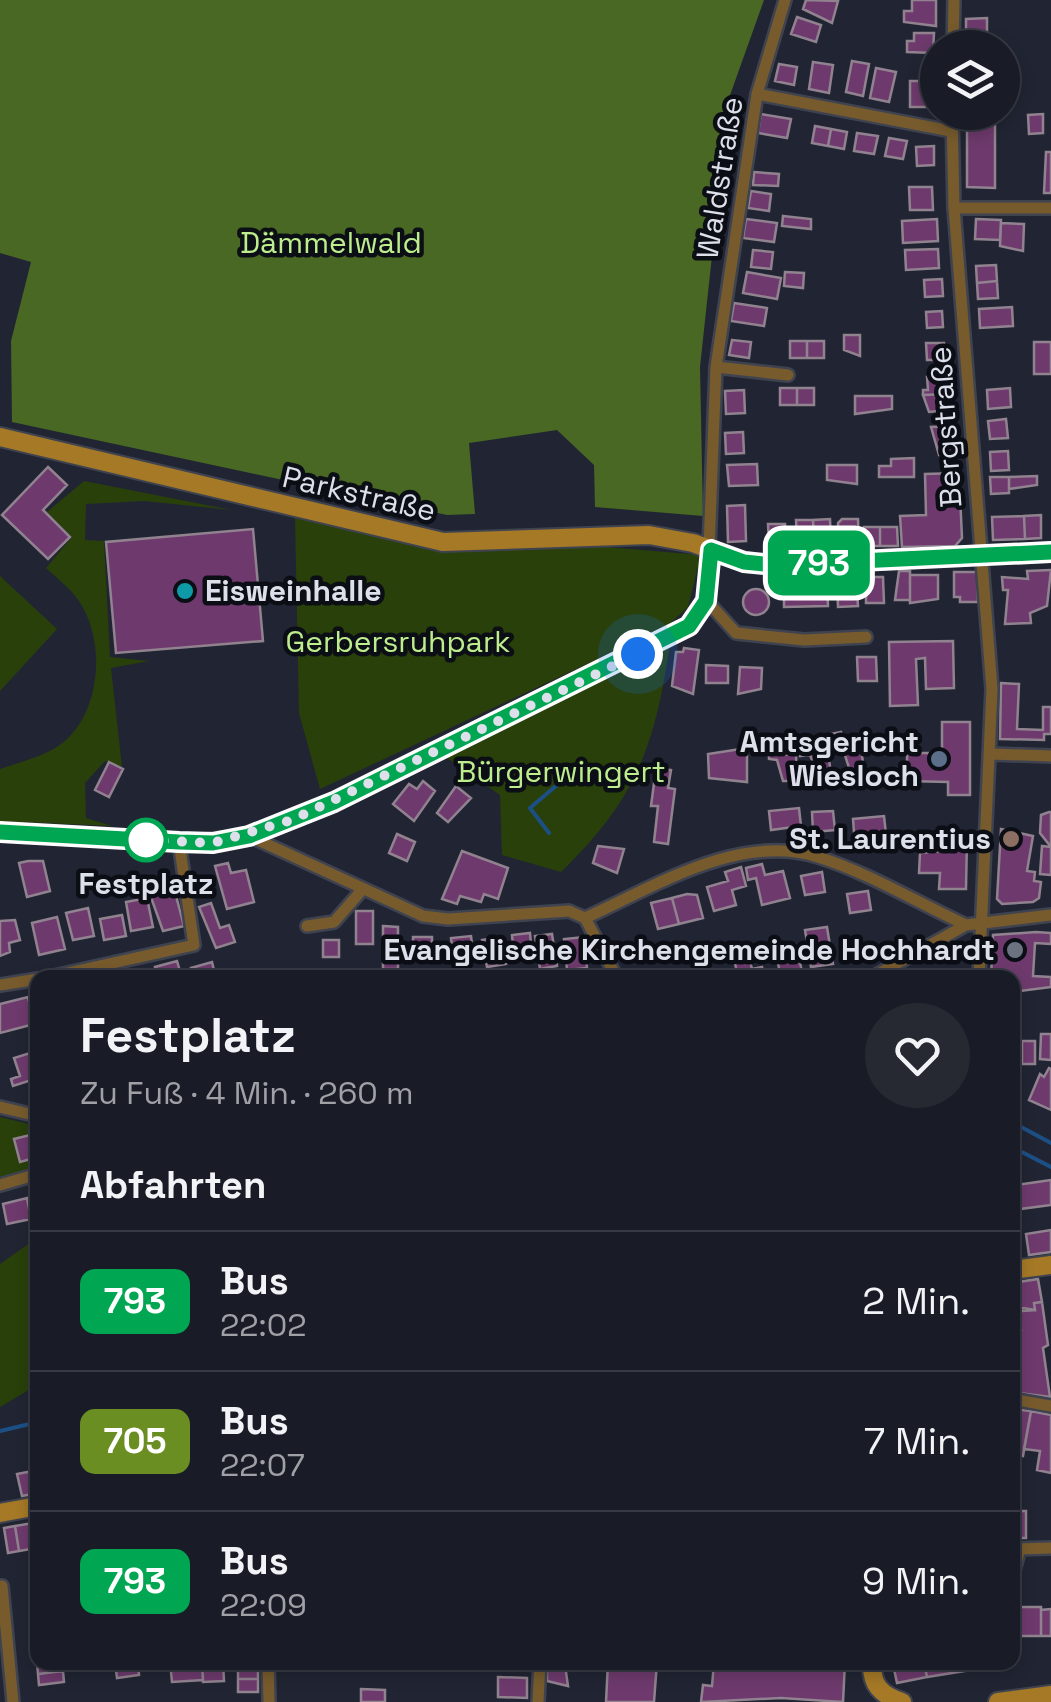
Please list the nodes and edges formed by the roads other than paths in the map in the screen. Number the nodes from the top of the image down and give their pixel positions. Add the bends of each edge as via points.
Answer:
1 (784, 0) edge
2 (954, 0) edge
3 (953, 30) edge
4 (757, 94) junction
5 (951, 131) joint
6 (954, 208) junction
7 (1051, 208) edge
8 (716, 367) junction
9 (788, 375) dead end
10 (0, 437) edge
11 (711, 550) junction
12 (1051, 552) edge
13 (981, 556) junction
14 (706, 601) junction
15 (866, 637) dead end
16 (992, 754) junction
17 (1051, 756) edge
18 (0, 832) edge
19 (249, 836) junction
20 (179, 842) junction
21 (362, 890) junction
22 (1051, 915) edge
23 (585, 918) junction
24 (982, 920) junction
25 (966, 925) junction
26 (306, 926) dead end
27 (78, 970) edge
28 (613, 970) edge
29 (885, 970) edge
30 (979, 970) edge
31 (30, 980) edge
32 (0, 986) edge
33 (0, 1107) edge
34 (30, 1114) edge
35 (30, 1176) edge
36 (0, 1185) edge
37 (1051, 1265) edge
38 (1020, 1269) edge
39 (1020, 1400) edge
40 (1051, 1406) edge
41 (30, 1507) edge
42 (0, 1512) edge
43 (1051, 1548) edge
44 (1020, 1549) edge
45 (2, 1586) edge
46 (268, 1670) edge
47 (540, 1670) edge
48 (872, 1670) edge
49 (1051, 1695) edge
50 (874, 1696) edge
51 (0, 1701) edge
52 (13, 1702) edge
53 (24, 1702) edge
54 (269, 1702) edge
55 (538, 1702) edge
56 (902, 1702) edge
57 (998, 1702) edge

1 - 4 street, Waldstraße
2 - 3 street
4 - 5 street
4 - 8 street, Waldstraße
5 - 6 street, Bergstraße
6 - 7 street
6 - 13 street, Bergstraße
8 - 9 street
8 - 11 street, Waldstraße
10 - 11 street, Parkstraße via 443,542 649,535
11 - 13 street, Parkstraße via 774,565
11 - 14 street, Waldstraße
12 - 13 street, Parkstraße
13 - 16 street, Bergstraße
14 - 15 street via 736,633
14 - 19 street via 689,626 649,648 334,802
16 - 17 street
16 - 24 street, Bergstraße
18 - 20 street
19 - 20 street
19 - 21 street
20 - 27 street via 194,945
21 - 23 street via 422,916 570,912
21 - 26 street via 334,922
22 - 24 street
23 - 25 street via 718,860 772,851 818,856
23 - 28 street
24 - 25 street
24 - 30 street, Bergstraße
25 - 29 street
31 - 32 street
33 - 34 street
35 - 36 street
37 - 38 street
39 - 40 street
41 - 42 street
43 - 44 street
45 - 52 street
46 - 54 street
47 - 55 street
48 - 50 street
49 - 57 street
50 - 56 street
51 - 52 street
52 - 53 street

